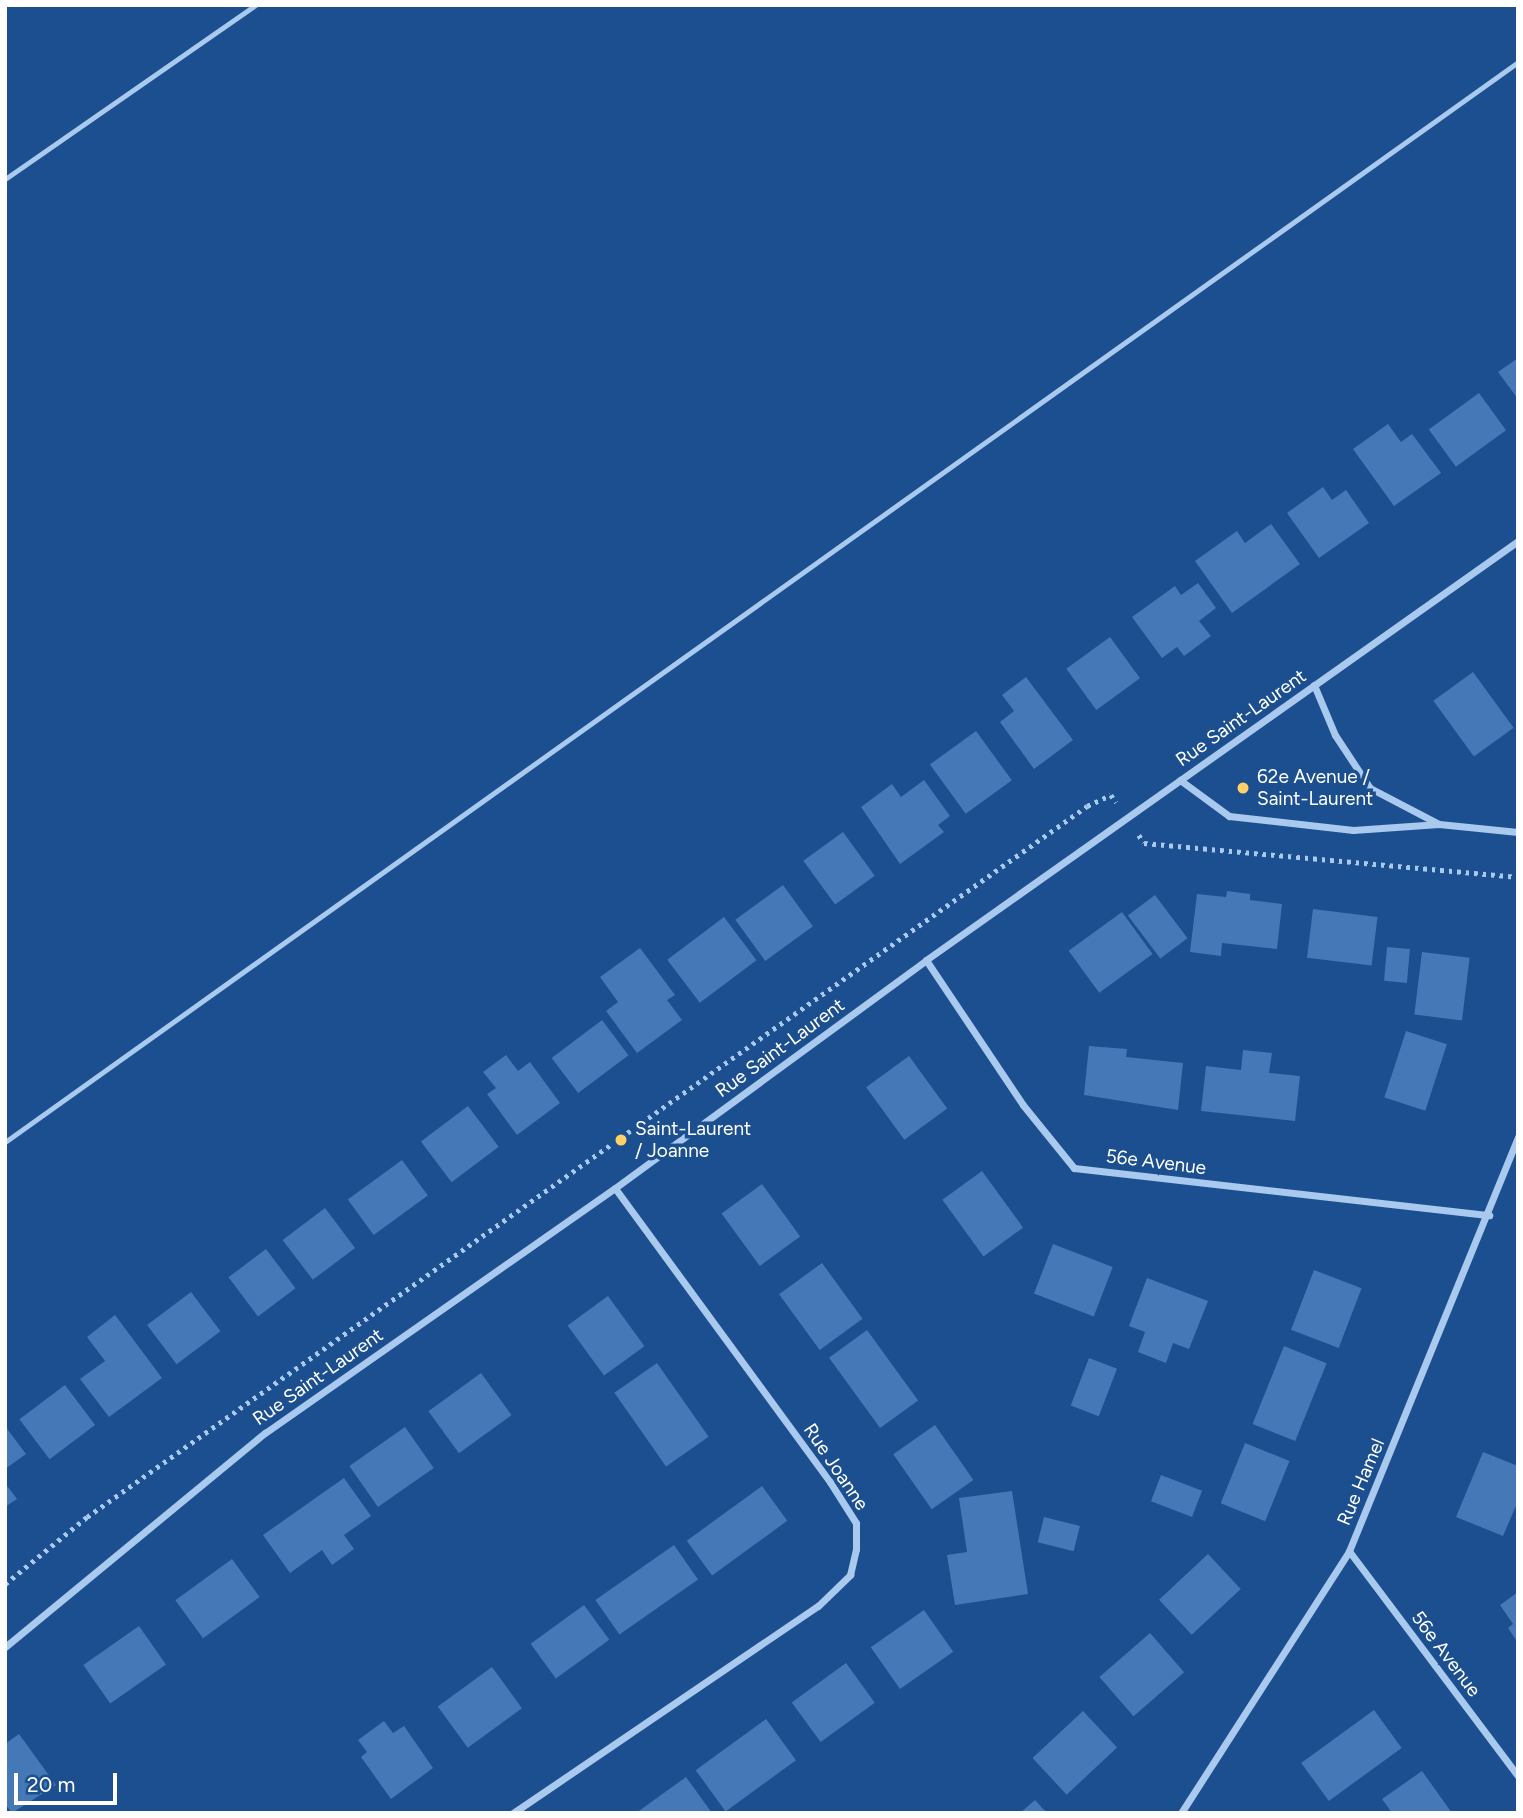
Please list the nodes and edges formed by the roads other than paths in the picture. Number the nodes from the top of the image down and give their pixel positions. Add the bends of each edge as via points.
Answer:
1 (255, 5) edge
2 (1518, 62) edge
3 (5, 180) edge
4 (1518, 541) edge
5 (1314, 685) junction
6 (1180, 780) junction
7 (1439, 824) junction
8 (1518, 832) edge
9 (926, 960) junction
10 (1518, 1136) edge
11 (5, 1142) edge
12 (615, 1188) junction
13 (1489, 1215) junction
14 (1349, 1551) junction
15 (5, 1647) edge
16 (1518, 1776) edge
17 (513, 1813) edge
18 (1181, 1813) edge

1 - 3 lane
2 - 11 lane
4 - 5 street, Rue Saint-Laurent
5 - 6 street, Rue Saint-Laurent
5 - 7 street via 1335,735 1370,788
6 - 7 street via 1228,816 1353,830
6 - 9 street, Rue Saint-Laurent
7 - 8 street
9 - 12 street, Rue Saint-Laurent
9 - 13 street, 56e Avenue via 1023,1105 1074,1168
10 - 13 street, Rue Hamel
12 - 15 street, Rue Saint-Laurent via 265,1433
12 - 17 street, Rue Joanne via 830,1482 856,1523 856,1549 850,1575 818,1606
13 - 14 street, Rue Hamel
14 - 16 street, 56e Avenue
14 - 18 street, Rue Hamel

